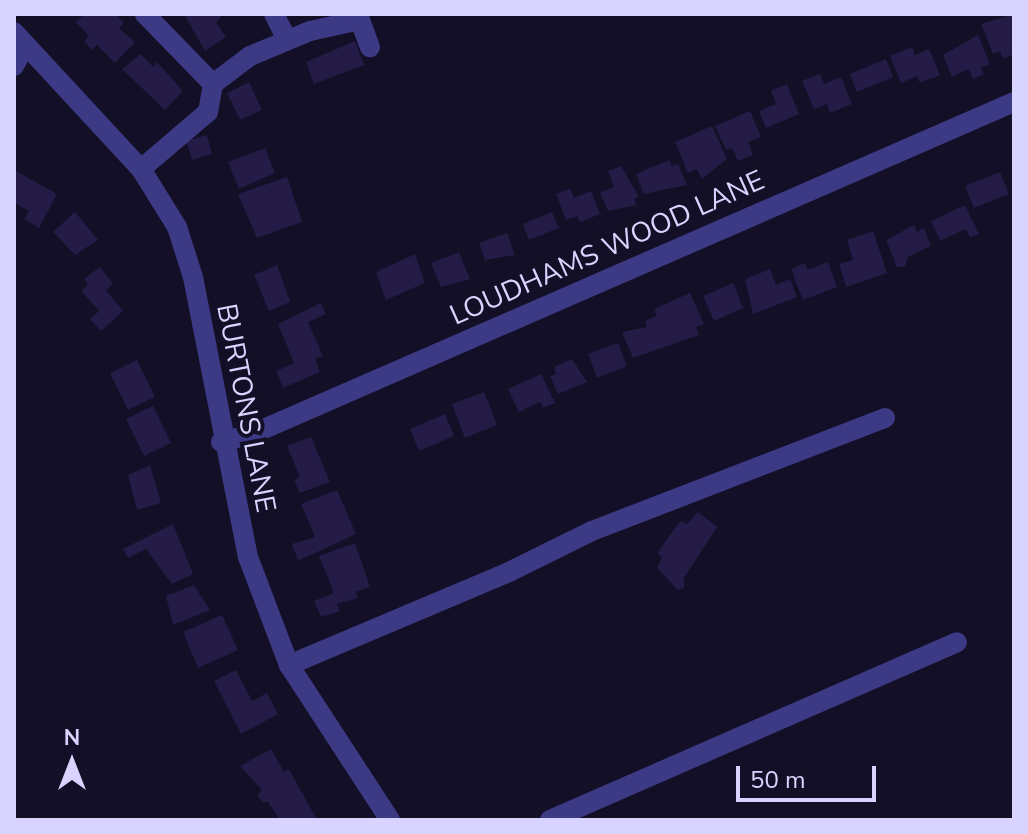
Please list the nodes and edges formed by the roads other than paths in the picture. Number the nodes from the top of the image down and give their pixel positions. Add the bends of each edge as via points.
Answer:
1 (145, 14) edge
2 (274, 14) edge
3 (20, 38) edge
4 (287, 40) junction
5 (370, 47) dead end
6 (14, 66) edge
7 (213, 84) junction
8 (1014, 102) edge
9 (141, 169) junction
10 (885, 418) dead end
11 (221, 442) junction
12 (957, 642) dead end
13 (289, 665) junction
14 (390, 820) edge
15 (550, 820) edge

1 - 7 street
2 - 4 street
3 - 6 street
3 - 9 street, BURTONS LANE
4 - 5 street via 360,20
4 - 7 street via 250,56
7 - 9 street via 208,112
8 - 11 street, LOUDHAMS WOOD LANE via 250,435
9 - 11 street, BURTONS LANE via 177,227 193,277
10 - 13 street via 592,531
11 - 13 street, BURTONS LANE via 248,557
12 - 15 street
13 - 14 street, BURTONS LANE

